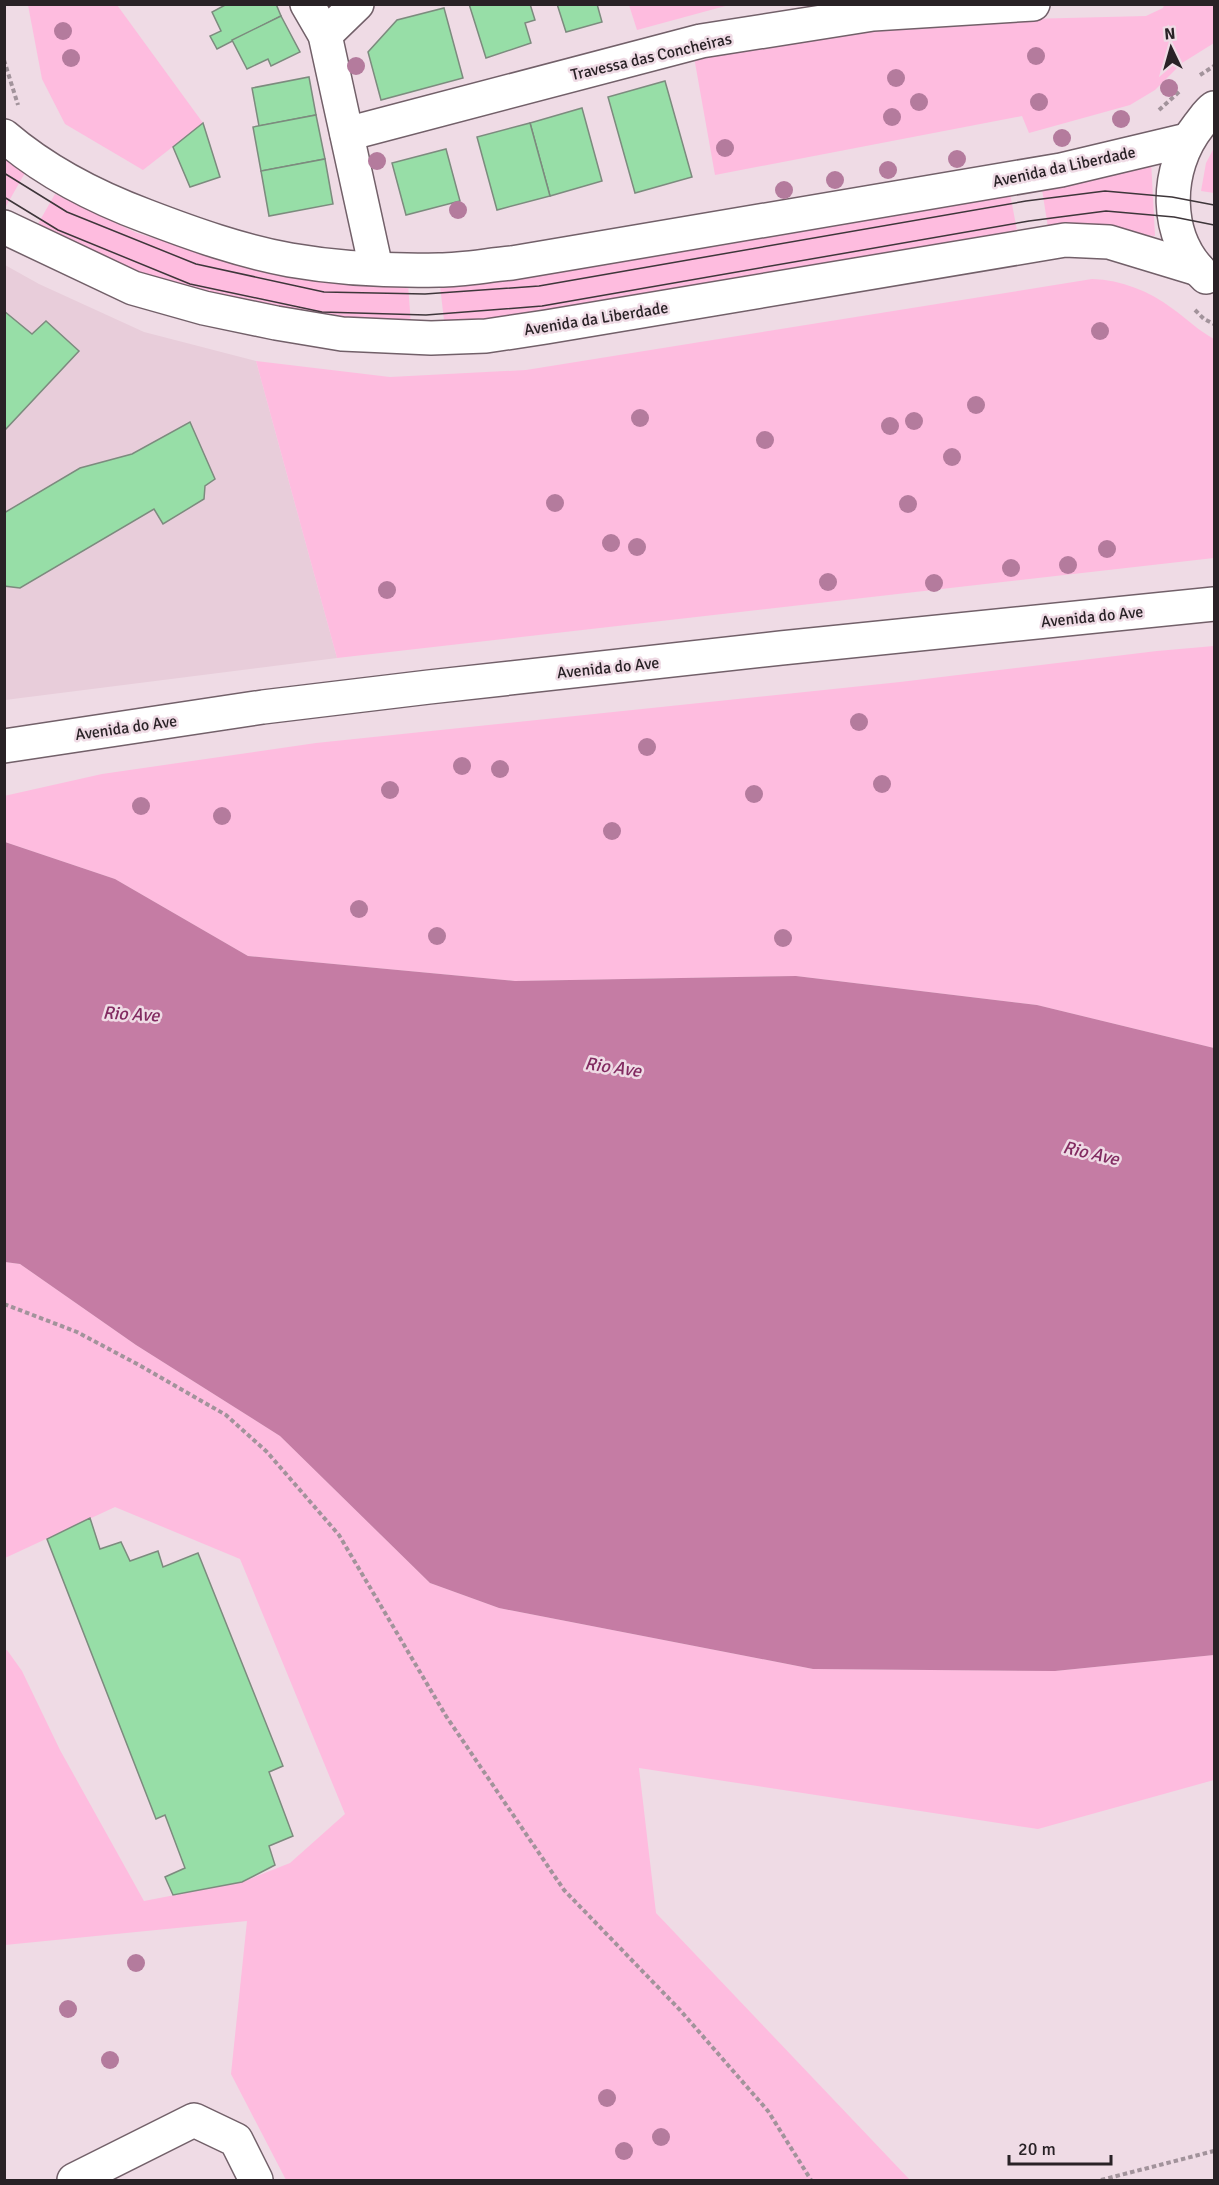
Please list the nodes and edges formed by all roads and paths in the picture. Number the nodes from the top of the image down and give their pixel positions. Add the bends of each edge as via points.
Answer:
1 (307, 4) edge
2 (357, 4) edge
3 (1033, 4) edge
4 (325, 35) junction
5 (4, 60) edge
6 (1215, 66) edge
7 (1194, 79) dead end
8 (1185, 85) dead end
9 (1215, 108) edge
10 (1153, 114) dead end
11 (13, 124) edge
12 (347, 134) junction
13 (1187, 140) junction
14 (4, 227) edge
15 (376, 268) junction
16 (1206, 277) edge
17 (1215, 604) edge
18 (4, 746) edge
19 (4, 1304) edge
20 (1215, 2151) edge
21 (74, 2181) edge
22 (256, 2181) edge
23 (811, 2181) edge
24 (1101, 2181) edge

1 - 4 street
2 - 4 street
3 - 12 street, Travessa das Concheiras via 873,14 700,41
4 - 12 street
5 - 11 path via 14,95
6 - 7 path
8 - 10 path
9 - 13 street
11 - 15 street, Avenida da Liberdade via 20,150 110,202 222,243 290,260
12 - 15 street
13 - 15 street, Avenida da Liberdade via 1060,170 512,263 440,270
13 - 16 street via 1176,168 1174,217 1182,245
14 - 16 street, Avenida da Liberdade via 133,288 204,308 342,334 431,338 506,333 1065,240 1109,242
17 - 18 street, Avenida do Ave via 429,687
19 - 23 path via 77,1332 139,1365 226,1415 267,1452 339,1535 446,1716 564,1890 680,2010 768,2111
20 - 24 path
21 - 22 street via 194,2120 237,2140

